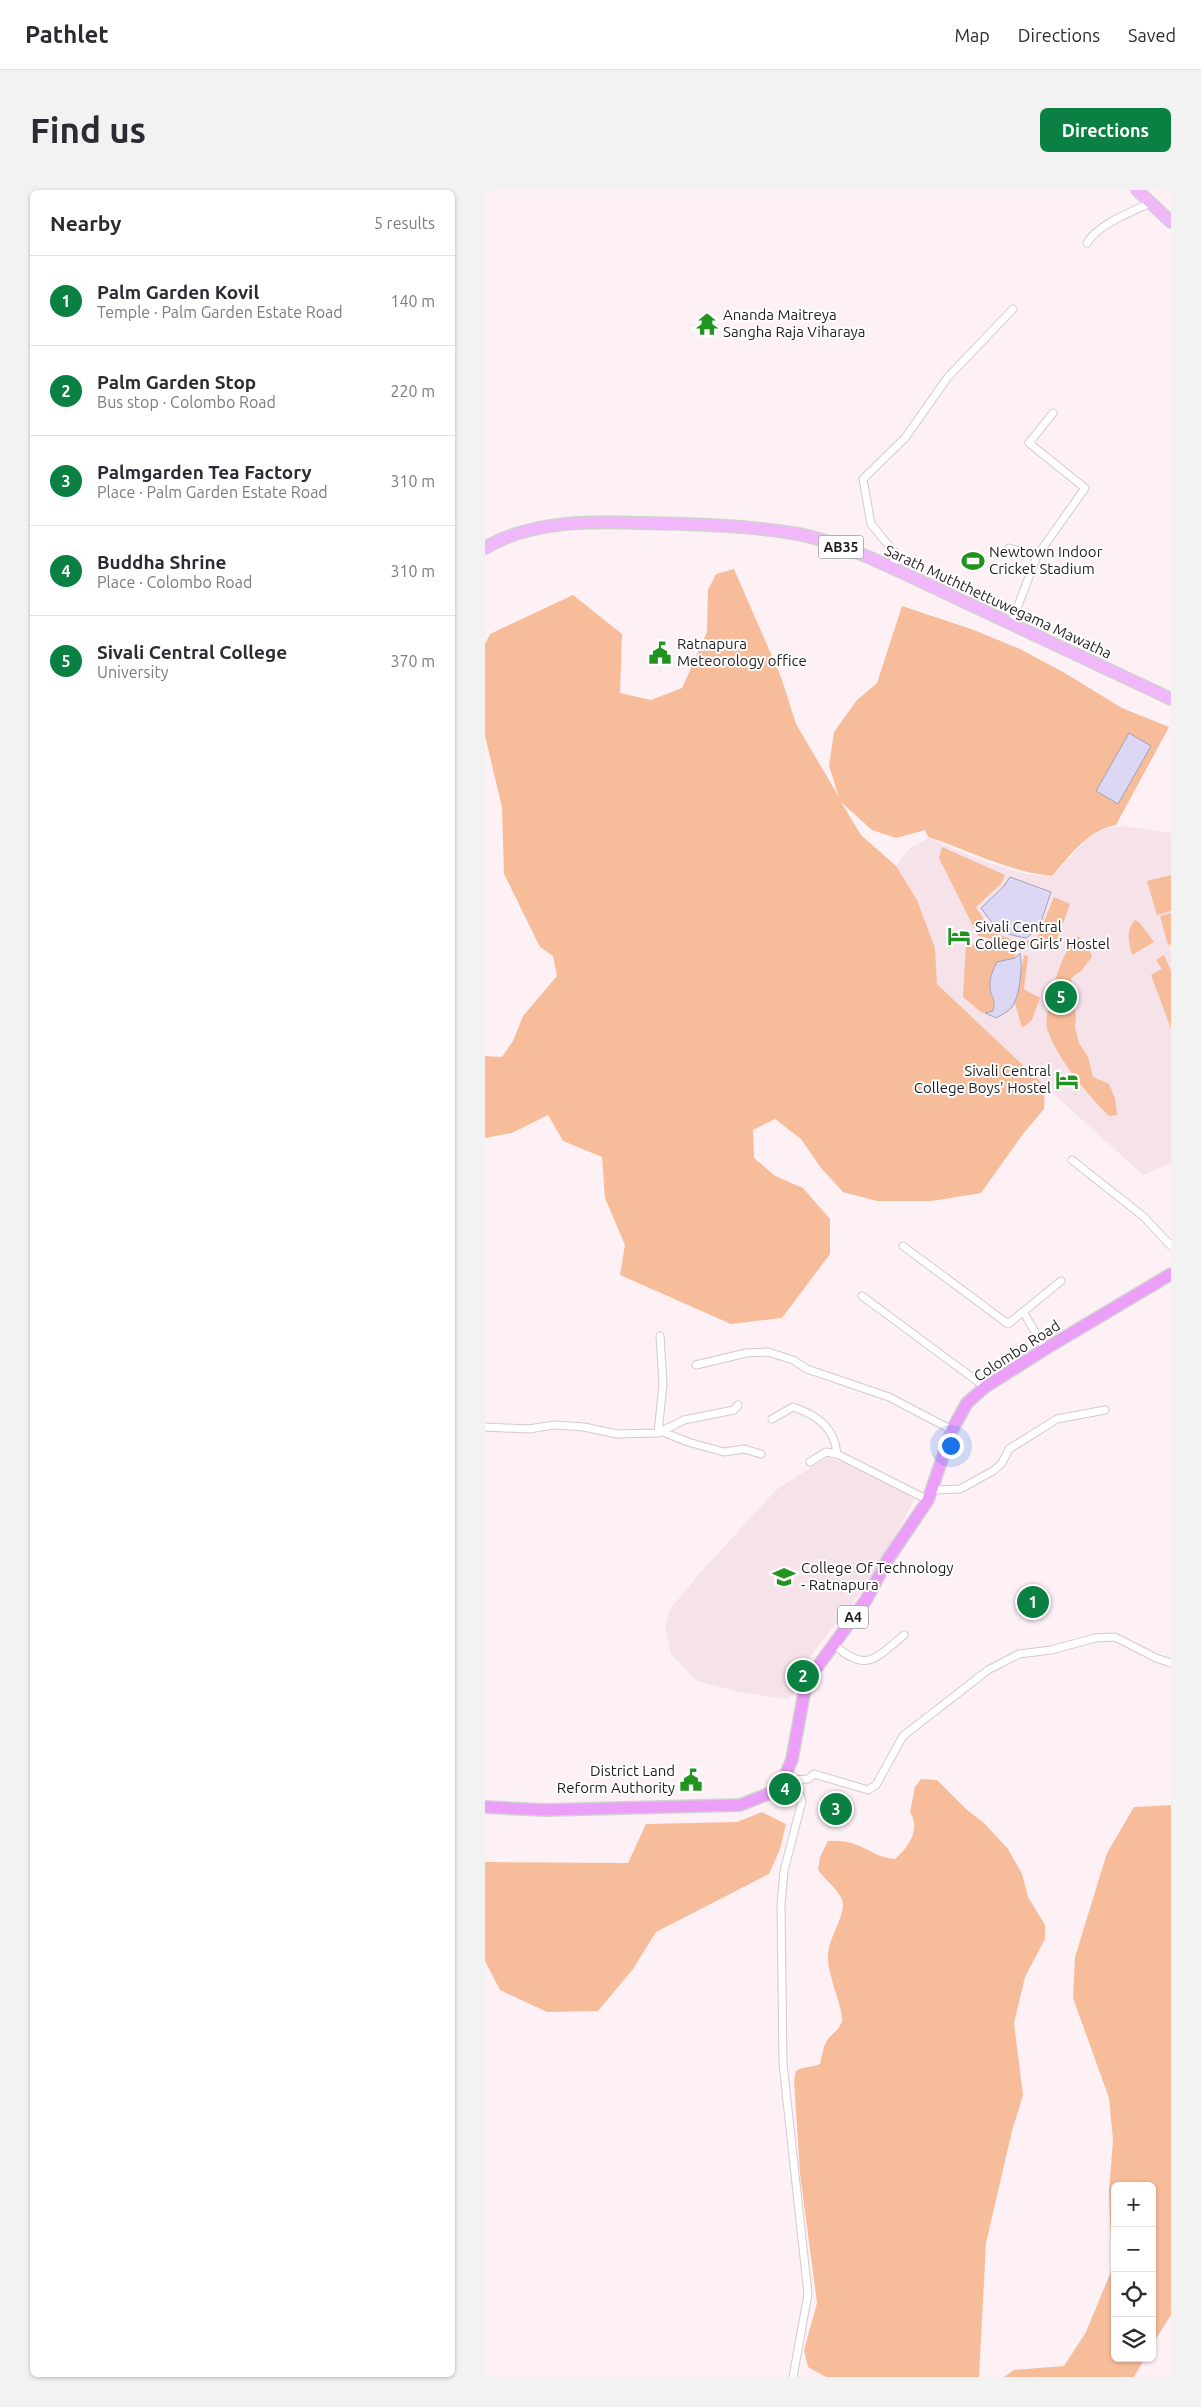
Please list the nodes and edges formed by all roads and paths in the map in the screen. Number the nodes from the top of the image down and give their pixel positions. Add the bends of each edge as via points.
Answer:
1 (1137, 190) edge
2 (1150, 203) junction
3 (1171, 222) edge
4 (1087, 243) dead end
5 (1013, 309) dead end
6 (1053, 413) dead end
7 (485, 548) edge
8 (1009, 548) dead end
9 (1037, 556) junction
10 (893, 569) junction
11 (1011, 624) junction
12 (1171, 699) edge
13 (1072, 1160) dead end
14 (903, 1246) dead end
15 (1171, 1246) edge
16 (1171, 1274) edge
17 (1061, 1281) dead end
18 (862, 1296) dead end
19 (1024, 1313) junction
20 (660, 1336) dead end
21 (1045, 1349) junction
22 (696, 1365) dead end
23 (985, 1387) junction
24 (738, 1405) dead end
25 (1105, 1410) dead end
26 (772, 1419) dead end
27 (485, 1427) edge
28 (952, 1430) junction
29 (661, 1432) junction
30 (761, 1454) dead end
31 (837, 1454) junction
32 (810, 1462) dead end
33 (930, 1495) junction
34 (904, 1635) dead end
35 (833, 1644) junction
36 (1171, 1663) edge
37 (789, 1777) junction
38 (485, 1807) edge
39 (793, 2377) edge

1 - 2 main road
2 - 3 main road
2 - 4 street via 1121,216 1091,236
5 - 10 street via 948,377 905,438 863,479 871,524 895,553
6 - 9 street via 1029,443 1085,488
7 - 10 main road, Sarath Muththettuwegama Mawatha / AB35 via 535,529 574,524 722,526 799,534
8 - 9 street
9 - 11 street
10 - 11 main road, Sarath Muththettuwegama Mawatha / AB35
11 - 12 main road, Sarath Muththettuwegama Mawatha / AB35
13 - 15 street via 1144,1217
14 - 19 street via 1008,1324
16 - 21 highway, Colombo Road / A4
17 - 19 street
18 - 23 street
19 - 21 street
20 - 29 street via 663,1384 658,1416
21 - 23 highway, Colombo Road / A4
22 - 28 street via 746,1353 768,1352 889,1397
23 - 28 highway, Colombo Road / A4 via 967,1403
24 - 29 street via 734,1410 685,1420
25 - 33 street via 1057,1419 1009,1449 1002,1463 993,1471 960,1489
26 - 31 street via 793,1407 804,1410 830,1429 836,1441
27 - 29 street via 529,1429 554,1425 617,1434
28 - 33 highway, Colombo Road / A4
29 - 30 street via 724,1452 744,1448
31 - 32 street via 826,1452
31 - 33 street
33 - 35 highway, Colombo Road / A4 via 888,1559 866,1600
34 - 35 street via 880,1655 862,1662 849,1658
35 - 37 highway, Colombo Road / A4 via 813,1672 804,1694
36 - 37 street via 1115,1637 1095,1638 1051,1650 1019,1654 988,1670 903,1736 876,1785 868,1790 814,1774 808,1779
37 - 38 highway, Colombo Road / A4 via 773,1792 740,1805 545,1810
37 - 39 street via 797,1784 802,1801 783,1871 783,2064 808,2294

